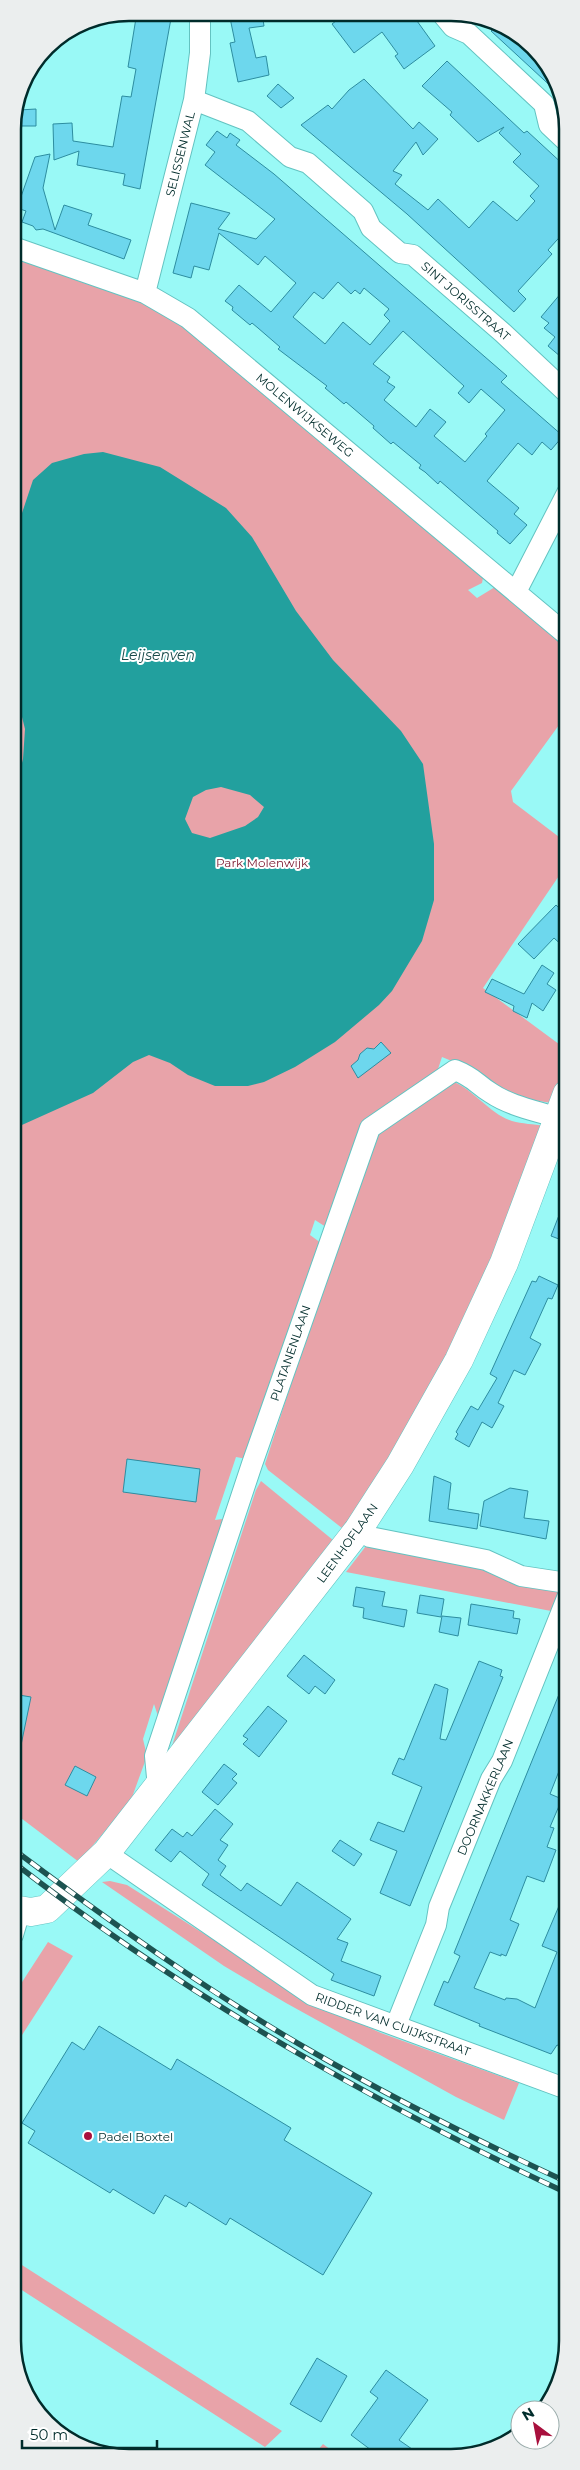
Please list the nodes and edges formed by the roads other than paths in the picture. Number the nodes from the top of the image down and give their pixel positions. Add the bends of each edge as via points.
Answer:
1 (200, 21) edge
2 (448, 21) edge
3 (194, 100) junction
4 (559, 134) edge
5 (21, 250) edge
6 (145, 293) junction
7 (559, 380) edge
8 (559, 509) edge
9 (516, 592) junction
10 (559, 628) edge
11 (559, 1106) edge
12 (559, 1117) edge
13 (358, 1530) junction
14 (559, 1582) edge
15 (559, 1618) edge
16 (158, 1788) junction
17 (106, 1853) junction
18 (21, 1916) edge
19 (396, 2025) junction
20 (559, 2086) edge

1 - 3 street, SELISSENWAL
2 - 4 street via 469,34 544,104 549,125
3 - 6 street, SELISSENWAL
3 - 7 street, SINT JORISSTRAAT via 248,122 290,157 308,163 363,211 371,228 400,253 413,255
5 - 6 street, MOLENWIJKSEWEG
6 - 9 street, MOLENWIJKSEWEG via 188,318
8 - 9 street
9 - 10 street, MOLENWIJKSEWEG
11 - 16 street, PLATANENLAAN via 507,1102 491,1094 472,1077 455,1070 370,1128 252,1464 155,1756
12 - 13 street, LEENHOFLAAN via 504,1263 459,1360 400,1465
13 - 14 street via 370,1537 486,1560 521,1576
13 - 16 street, LEENHOFLAAN
15 - 19 street, DOORNAKKERLAAN via 439,1907 436,1925
16 - 17 street, LEENHOFLAAN
17 - 18 street, LEENHOFLAAN via 47,1909
17 - 19 street, RIDDER VAN CUIJKSTRAAT via 312,1995
19 - 20 street, RIDDER VAN CUIJKSTRAAT

